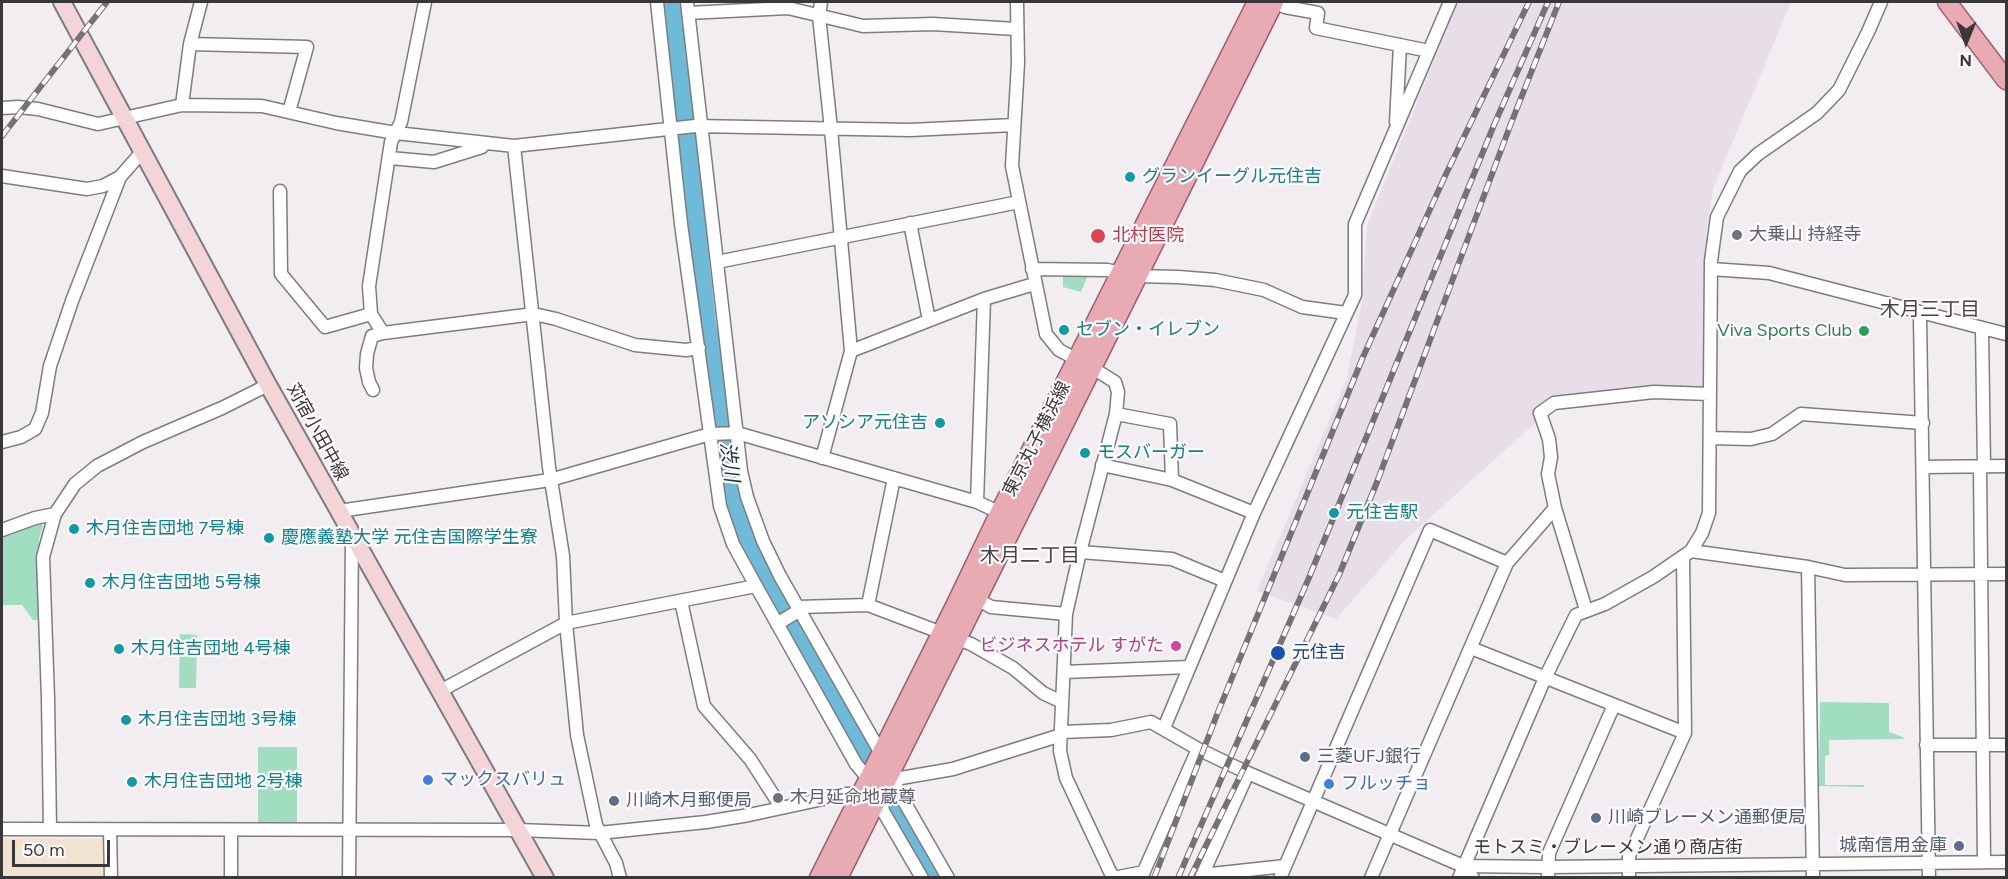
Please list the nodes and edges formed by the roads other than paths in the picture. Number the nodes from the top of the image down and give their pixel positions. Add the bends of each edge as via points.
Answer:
1 (62, 2) edge
2 (201, 2) edge
3 (425, 2) edge
4 (657, 2) edge
5 (821, 2) edge
6 (1017, 2) edge
7 (1257, 2) edge
8 (1274, 2) edge
9 (1450, 2) edge
10 (1881, 2) edge
11 (1947, 2) edge
12 (1956, 2) edge
13 (688, 7) edge
14 (734, 7) edge
15 (819, 16) junction
16 (1016, 29) junction
17 (190, 44) junction
18 (1400, 45) junction
19 (1429, 51) junction
20 (2007, 66) edge
21 (2007, 80) edge
22 (182, 105) junction
23 (2, 108) edge
24 (289, 112) junction
25 (125, 119) junction
26 (1014, 125) junction
27 (699, 126) junction
28 (674, 129) junction
29 (831, 129) junction
30 (396, 133) junction
31 (1395, 133) junction
32 (485, 143) junction
33 (514, 146) junction
34 (142, 152) junction
35 (390, 158) junction
36 (2, 176) edge
37 (120, 177) junction
38 (280, 191) dead end
39 (1019, 202) junction
40 (910, 223) junction
41 (840, 239) junction
42 (717, 262) junction
43 (1032, 269) junction
44 (1711, 269) junction
45 (1129, 275) junction
46 (1034, 284) junction
47 (984, 299) junction
48 (1922, 312) junction
49 (1346, 313) junction
50 (370, 314) junction
51 (534, 314) junction
52 (929, 320) junction
53 (1982, 329) junction
54 (383, 333) junction
55 (2007, 334) edge
56 (699, 348) junction
57 (851, 351) junction
58 (1084, 363) junction
59 (267, 383) junction
60 (373, 390) dead end
61 (1710, 394) junction
62 (1116, 414) junction
63 (1923, 423) junction
64 (736, 433) junction
65 (710, 434) junction
66 (1710, 438) junction
67 (2, 442) edge
68 (822, 458) junction
69 (1102, 465) junction
70 (2007, 466) edge
71 (1923, 467) junction
72 (1982, 467) junction
73 (894, 478) junction
74 (550, 480) junction
75 (1172, 480) junction
76 (977, 502) junction
77 (1555, 508) junction
78 (339, 511) junction
79 (1254, 513) junction
80 (55, 514) junction
81 (1008, 516) junction
82 (2, 530) edge
83 (352, 533) junction
84 (1080, 552) junction
85 (1687, 554) junction
86 (1507, 562) junction
87 (1808, 567) junction
88 (1981, 574) junction
89 (2007, 574) edge
90 (1924, 576) junction
91 (1225, 581) junction
92 (756, 586) junction
93 (970, 595) junction
94 (681, 601) junction
95 (868, 605) junction
96 (799, 608) junction
97 (1586, 610) junction
98 (1066, 614) junction
99 (566, 623) junction
100 (777, 624) junction
101 (950, 635) junction
102 (1471, 648) junction
103 (1189, 667) junction
104 (1064, 672) junction
105 (1545, 678) junction
106 (441, 691) junction
107 (1062, 702) junction
108 (1614, 705) junction
109 (1164, 728) junction
110 (1062, 732) junction
111 (1685, 733) junction
112 (1926, 745) junction
113 (1983, 745) junction
114 (2007, 745) edge
115 (1198, 749) junction
116 (880, 753) junction
117 (1248, 772) junction
118 (893, 775) junction
119 (864, 786) junction
120 (880, 794) junction
121 (1314, 802) junction
122 (781, 807) junction
123 (2, 829) edge
124 (50, 829) junction
125 (110, 830) junction
126 (231, 830) junction
127 (349, 830) junction
128 (518, 830) junction
129 (599, 833) junction
130 (1389, 834) junction
131 (1984, 862) junction
132 (2007, 862) edge
133 (1929, 863) junction
134 (1813, 864) junction
135 (1283, 872) edge
136 (1461, 872) edge
137 (1548, 872) edge
138 (1629, 872) edge
139 (1711, 872) edge
140 (1142, 874) edge
141 (1202, 876) edge
142 (111, 878) edge
143 (231, 878) edge
144 (349, 878) edge
145 (545, 878) edge
146 (620, 878) edge
147 (819, 878) edge
148 (838, 878) edge
149 (921, 878) edge
150 (948, 878) edge
151 (1371, 878) edge
152 (1473, 878) edge
153 (1813, 878) edge
154 (1929, 878) edge

1 - 25 street, 苅宿小田中線
2 - 17 street
3 - 30 street
4 - 28 street
5 - 15 street
6 - 16 street
7 - 45 main road, 東京丸子横浜線
8 - 18 street via 1318,13 1316,28
8 - 45 main road, 東京丸子横浜線
9 - 19 street
10 - 44 street via 1839,90 1817,113 1740,171 1717,217
11 - 21 main road
12 - 20 main road
13 - 14 street
13 - 27 street
14 - 15 street via 788,8
15 - 16 street via 863,26 933,24
15 - 29 street
16 - 26 street
17 - 22 street
17 - 24 street via 307,47
18 - 19 street
18 - 31 street
19 - 31 street
22 - 24 street via 262,106
22 - 25 street
23 - 25 street via 38,109 98,124
24 - 30 street
25 - 34 street, 苅宿小田中線
26 - 29 street
26 - 39 street via 1012,166
27 - 28 street
27 - 29 street
27 - 42 street
28 - 33 street
28 - 56 street via 671,146
29 - 41 street
30 - 32 street
30 - 35 street
31 - 49 street via 1355,224 1355,295
32 - 33 street
32 - 35 street via 434,162
33 - 51 street
34 - 37 street
34 - 59 street, 苅宿小田中線
35 - 50 street via 369,286
36 - 37 street via 87,189
37 - 67 street via 50,366 42,413 35,429
38 - 50 street via 281,274 325,327
39 - 40 street
39 - 43 street
40 - 41 street
40 - 52 street
41 - 42 street
41 - 57 street
42 - 64 street
43 - 45 street via 1107,270
43 - 46 street
44 - 48 street via 1769,273
44 - 61 street
45 - 49 street via 1250,286 1302,307
45 - 58 main road, 東京丸子横浜線
46 - 47 street
46 - 58 street via 1046,334 1059,350
47 - 52 street
47 - 76 street
48 - 53 street
48 - 63 street
49 - 79 street
50 - 54 street
51 - 54 street
51 - 56 street via 635,345
51 - 74 street
52 - 57 street
53 - 55 street
53 - 72 street
54 - 60 street via 372,336 367,354 366,368
56 - 65 street
57 - 68 street
58 - 62 street via 1115,382
58 - 81 main road, 東京丸子横浜線
59 - 78 street, 苅宿小田中線
59 - 80 street via 97,466 75,484
61 - 66 street
61 - 77 street via 1643,393 1554,403 1540,413 1551,457 1548,474
62 - 69 street
62 - 75 street via 1170,424
63 - 66 street via 1801,414 1772,434 1751,439
63 - 71 street
64 - 65 street
64 - 68 street
64 - 96 street via 754,518
65 - 74 street
65 - 92 street via 720,506 733,544
66 - 85 street via 1709,513 1702,533
68 - 73 street
69 - 75 street
69 - 84 street
70 - 72 street
71 - 72 street
71 - 90 street
72 - 88 street
73 - 76 street
73 - 95 street
74 - 78 street
74 - 99 street via 563,556
75 - 79 street
76 - 81 street
77 - 86 street
77 - 97 street
78 - 83 street, 苅宿小田中線
79 - 91 street
80 - 82 street
80 - 124 street via 43,557
81 - 93 main road, 東京丸子横浜線
83 - 106 street, 苅宿小田中線
83 - 127 street
84 - 91 street via 1172,559
84 - 98 street
85 - 87 street
85 - 97 street via 1605,604
85 - 111 street
86 - 102 street
86 - 121 street via 1430,530
87 - 90 street via 1845,575
87 - 134 street
88 - 89 street
88 - 90 street
88 - 113 street
90 - 112 street
91 - 103 street
92 - 94 street
92 - 100 street
93 - 98 street via 991,607
93 - 101 main road, 東京丸子横浜線
94 - 99 street
94 - 122 street via 704,706 750,759
95 - 96 street
95 - 101 street
96 - 100 street
96 - 116 street
97 - 105 street via 1576,615
98 - 104 street
99 - 106 street
99 - 129 street via 577,735
100 - 119 street via 856,764
101 - 107 street via 1013,668 1043,693
101 - 116 main road, 東京丸子横浜線
101 - 118 main road, 東京丸子横浜線
102 - 105 street
102 - 130 street
103 - 104 street
103 - 109 street
104 - 107 street
105 - 108 street
105 - 136 street
106 - 128 street, 苅宿小田中線
107 - 110 street
108 - 111 street
108 - 137 street via 1549,852
109 - 110 street via 1151,722 1111,730
109 - 115 street, モトスミ・ブレーメン通り商店街
110 - 118 street via 954,769
110 - 140 street via 1060,751 1066,778 1113,878
111 - 138 street via 1629,856
112 - 113 street
112 - 133 street
113 - 114 street
113 - 131 street
115 - 117 street, モトスミ・ブレーメン通り商店街
115 - 140 street
116 - 118 street
116 - 119 main road, 東京丸子横浜線
117 - 121 street, モトスミ・ブレーメン通り商店街
117 - 141 street
118 - 120 main road, 東京丸子横浜線
118 - 150 street
119 - 120 street
119 - 122 street via 846,794
119 - 147 main road, 東京丸子横浜線
120 - 148 main road, 東京丸子横浜線
120 - 149 street via 883,811
121 - 130 street, モトスミ・ブレーメン通り商店街
121 - 135 street
122 - 129 street via 706,822
123 - 124 street
124 - 125 street
125 - 126 street
125 - 142 street
126 - 127 street
126 - 143 street
127 - 128 street
127 - 144 street
128 - 129 street
128 - 145 street, 苅宿小田中線
129 - 146 street
130 - 136 street, モトスミ・ブレーメン通り商店街
130 - 151 street
131 - 132 street, モトスミ・ブレーメン通り商店街
131 - 133 street, モトスミ・ブレーメン通り商店街
133 - 134 street, モトスミ・ブレーメン通り商店街
133 - 154 street
134 - 139 street, モトスミ・ブレーメン通り商店街
134 - 153 street
135 - 141 street
136 - 137 street, モトスミ・ブレーメン通り商店街
136 - 152 street
137 - 138 street, モトスミ・ブレーメン通り商店街
138 - 139 street, モトスミ・ブレーメン通り商店街

